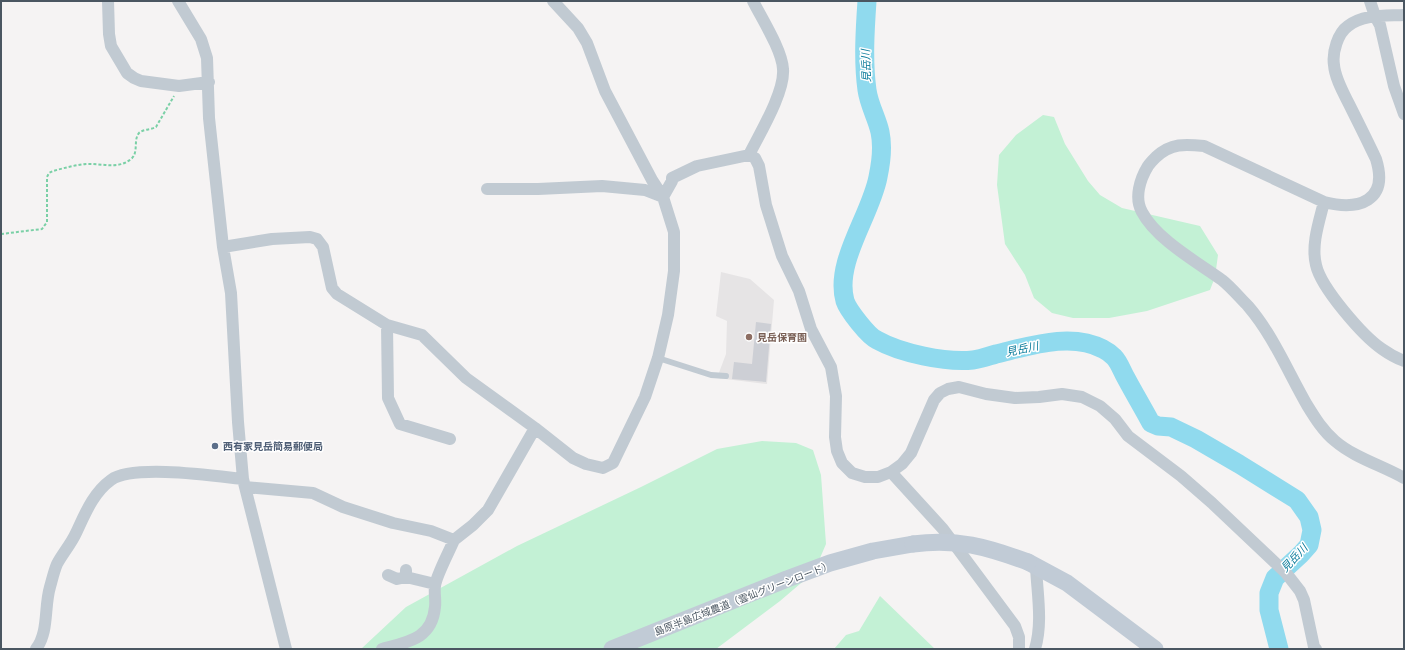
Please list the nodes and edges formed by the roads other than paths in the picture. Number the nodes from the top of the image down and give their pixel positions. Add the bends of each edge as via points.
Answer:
1 (108, 1) edge
2 (178, 1) edge
3 (553, 1) edge
4 (753, 1) edge
5 (1370, 1) edge
6 (1404, 15) edge
7 (1376, 16) junction
8 (208, 82) junction
9 (1404, 114) edge
10 (749, 155) junction
11 (487, 189) dead end
12 (663, 197) junction
13 (1324, 202) junction
14 (223, 247) junction
15 (387, 325) junction
16 (658, 358) junction
17 (1404, 361) edge
18 (726, 376) dead end
19 (535, 428) junction
20 (450, 439) dead end
21 (891, 472) junction
22 (1404, 478) edge
23 (244, 483) junction
24 (454, 540) junction
25 (1032, 564) junction
26 (388, 575) dead end
27 (435, 584) junction
28 (36, 649) edge
29 (286, 649) edge
30 (382, 649) edge
31 (612, 649) edge
32 (1019, 649) edge
33 (1035, 649) edge
34 (1155, 649) edge
35 (1316, 649) edge

1 - 8 street via 111,46 127,73 141,81 179,86
2 - 8 street via 201,39 207,58
3 - 12 street via 588,43 605,92
4 - 10 street via 780,54 783,79
5 - 7 street
6 - 7 street
7 - 9 street
7 - 13 street via 1358,21 1344,30 1336,45 1334,65 1338,82 1380,170 1378,189 1365,201 1357,204 1344,206
8 - 14 street via 209,118
10 - 12 street via 697,166 672,178
10 - 21 street via 755,158 759,166 766,205 782,256 799,291 811,329 831,367 836,396 835,436 842,463 852,473 865,477 878,477
11 - 12 street via 602,186 645,190
12 - 16 street via 674,232 674,271 668,315
13 - 17 street via 1315,249 1316,266 1323,282 1362,332 1382,349
13 - 22 street via 1204,146 1188,144 1174,146 1149,164 1142,177 1138,197 1141,211 1152,228 1224,282 1248,307 1270,337 1320,426 1352,453
14 - 15 street via 272,239 317,239 323,247 332,288 337,294
14 - 23 street via 231,293
15 - 19 street via 422,335 466,378
15 - 20 street via 388,398 400,424
16 - 18 lane via 711,375
16 - 19 street via 645,397 613,463 608,466 597,467 573,458
19 - 24 street via 488,510
21 - 32 street via 943,529 1015,626 1019,637
21 - 35 street via 911,453 934,400 948,389 959,387 1016,398 1062,394 1082,397 1100,406 1115,419 1128,436 1186,480 1282,569 1304,600
23 - 24 street via 313,493 343,507 393,523 431,531
23 - 28 street via 193,473 138,472 119,475 111,480 94,497 73,539 56,565 49,590 42,638
23 - 29 street
24 - 27 street
25 - 31 street, 島原半島広域農道（雲仙グリーンロード）, bridge via 999,552 962,543 930,542 873,551 787,579
25 - 33 street via 1040,618
25 - 34 street, 島原半島広域農道（雲仙グリーンロード） via 1067,583
26 - 27 street via 397,578 406,574
27 - 30 street via 436,608 425,633 415,640

